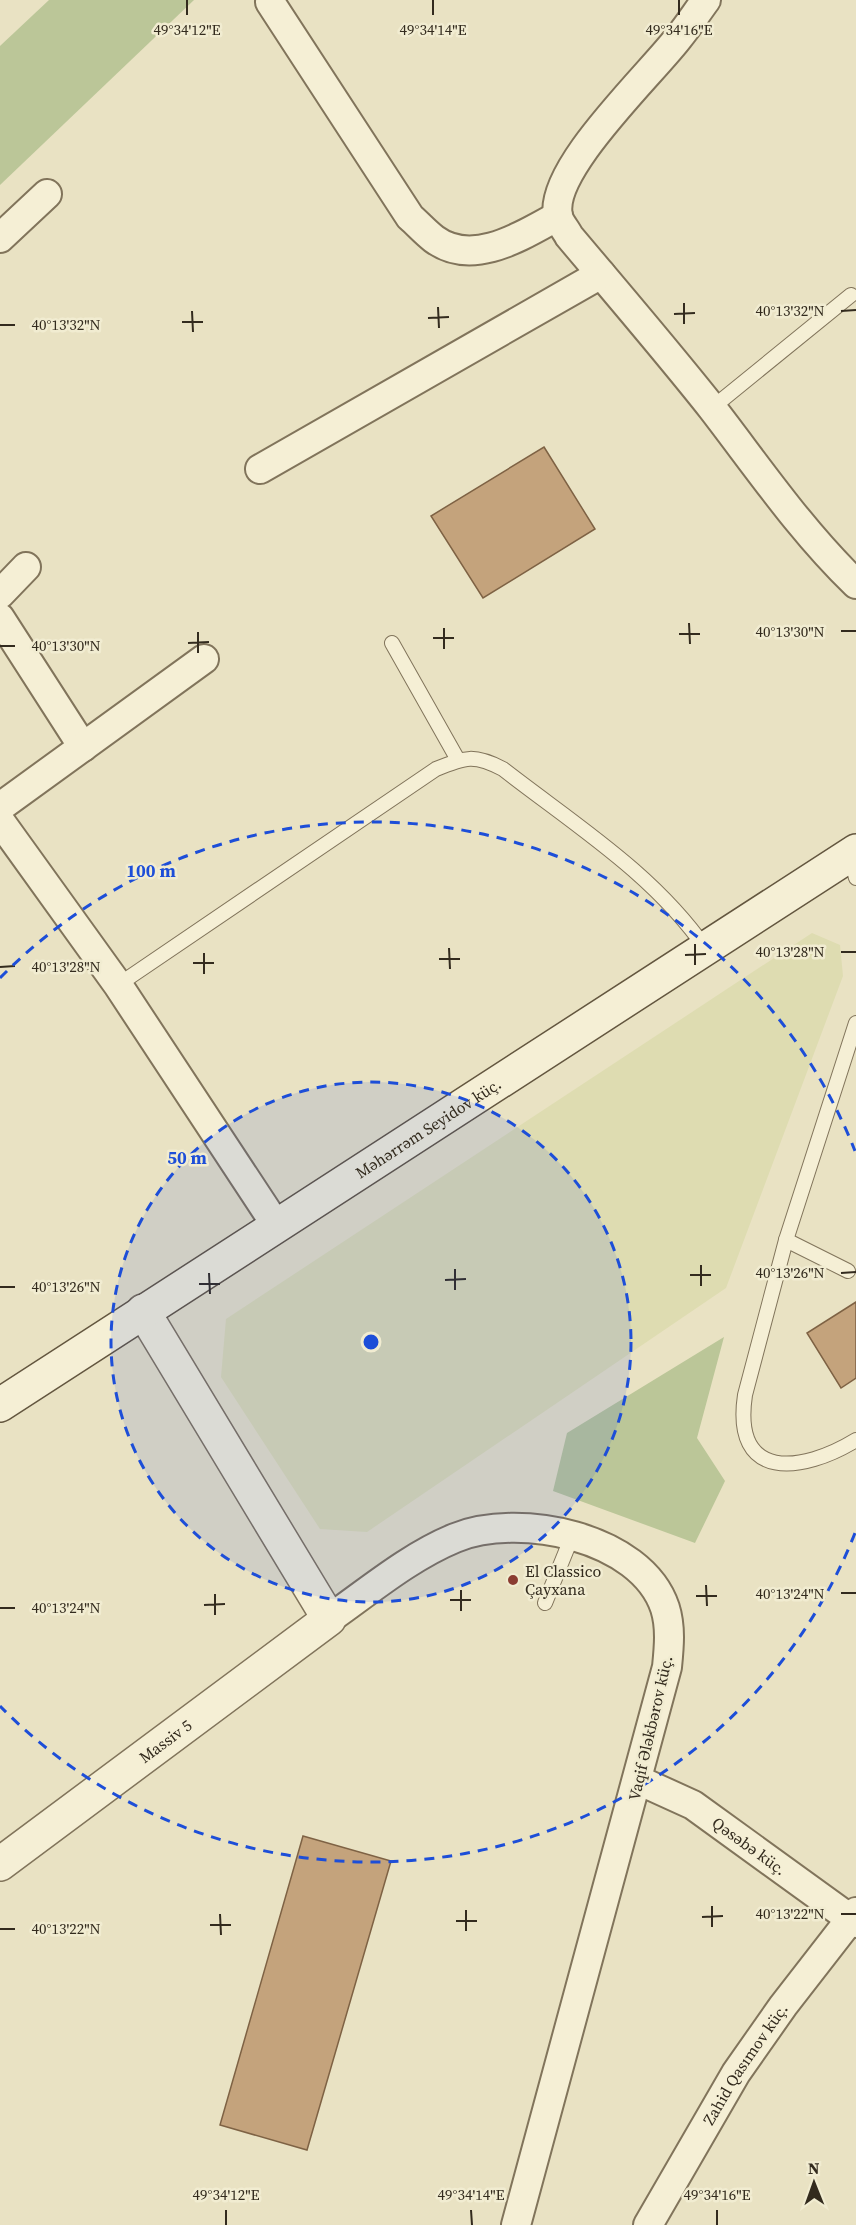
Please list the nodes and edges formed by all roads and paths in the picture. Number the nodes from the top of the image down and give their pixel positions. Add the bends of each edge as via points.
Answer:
1 (706, 0) edge
2 (270, 2) dead end
3 (47, 194) dead end
4 (558, 216) junction
5 (0, 238) edge
6 (601, 274) junction
7 (850, 295) dead end
8 (712, 408) junction
9 (260, 470) dead end
10 (26, 567) dead end
11 (856, 585) edge
12 (0, 594) edge
13 (0, 618) edge
14 (392, 643) dead end
15 (204, 659) dead end
16 (83, 747) junction
17 (458, 760) junction
18 (0, 807) edge
19 (0, 821) edge
20 (854, 861) edge
21 (706, 949) junction
22 (118, 985) junction
23 (856, 1023) edge
24 (276, 1225) junction
25 (786, 1240) junction
26 (848, 1271) dead end
27 (143, 1311) junction
28 (0, 1405) edge
29 (856, 1440) edge
30 (573, 1534) junction
31 (546, 1603) dead end
32 (329, 1619) junction
33 (638, 1780) junction
34 (0, 1864) edge
35 (854, 1918) edge
36 (516, 2225) edge
37 (648, 2225) edge

1 - 4 street via 570,170 560,191
2 - 4 street via 410,217 435,240 456,250 484,249 506,243
3 - 5 street
4 - 6 street via 569,236
6 - 8 street
6 - 9 street
7 - 8 lane
8 - 11 street via 820,549
10 - 12 street
13 - 16 street
14 - 17 lane
15 - 16 street
16 - 18 street
17 - 21 lane via 483,758 504,769 653,885
17 - 22 lane via 436,769
19 - 22 street
20 - 21 main road, Məhərrəm Seyidov küç.
21 - 24 main road, Məhərrəm Seyidov küç.
22 - 24 street
23 - 25 lane
24 - 27 main road, Məhərrəm Seyidov küç.
25 - 26 lane
25 - 29 lane via 745,1395 742,1419 747,1436 757,1454 772,1463 792,1465 818,1460
27 - 28 main road, Məhərrəm Seyidov küç.
27 - 32 main road
30 - 31 lane
30 - 32 street, Vaqif Ələkbərov küç. via 537,1529 494,1530 457,1537 419,1555
30 - 33 street, Vaqif Ələkbərov küç. via 605,1546 637,1567 665,1608 669,1632 667,1666
32 - 34 main road, Massiv 5
33 - 35 street, Qəsəbə küç. via 693,1805
33 - 36 street, Vaqif Ələkbərov küç.
35 - 37 street, Zahid Qasımov küç. via 783,2006 736,2073

